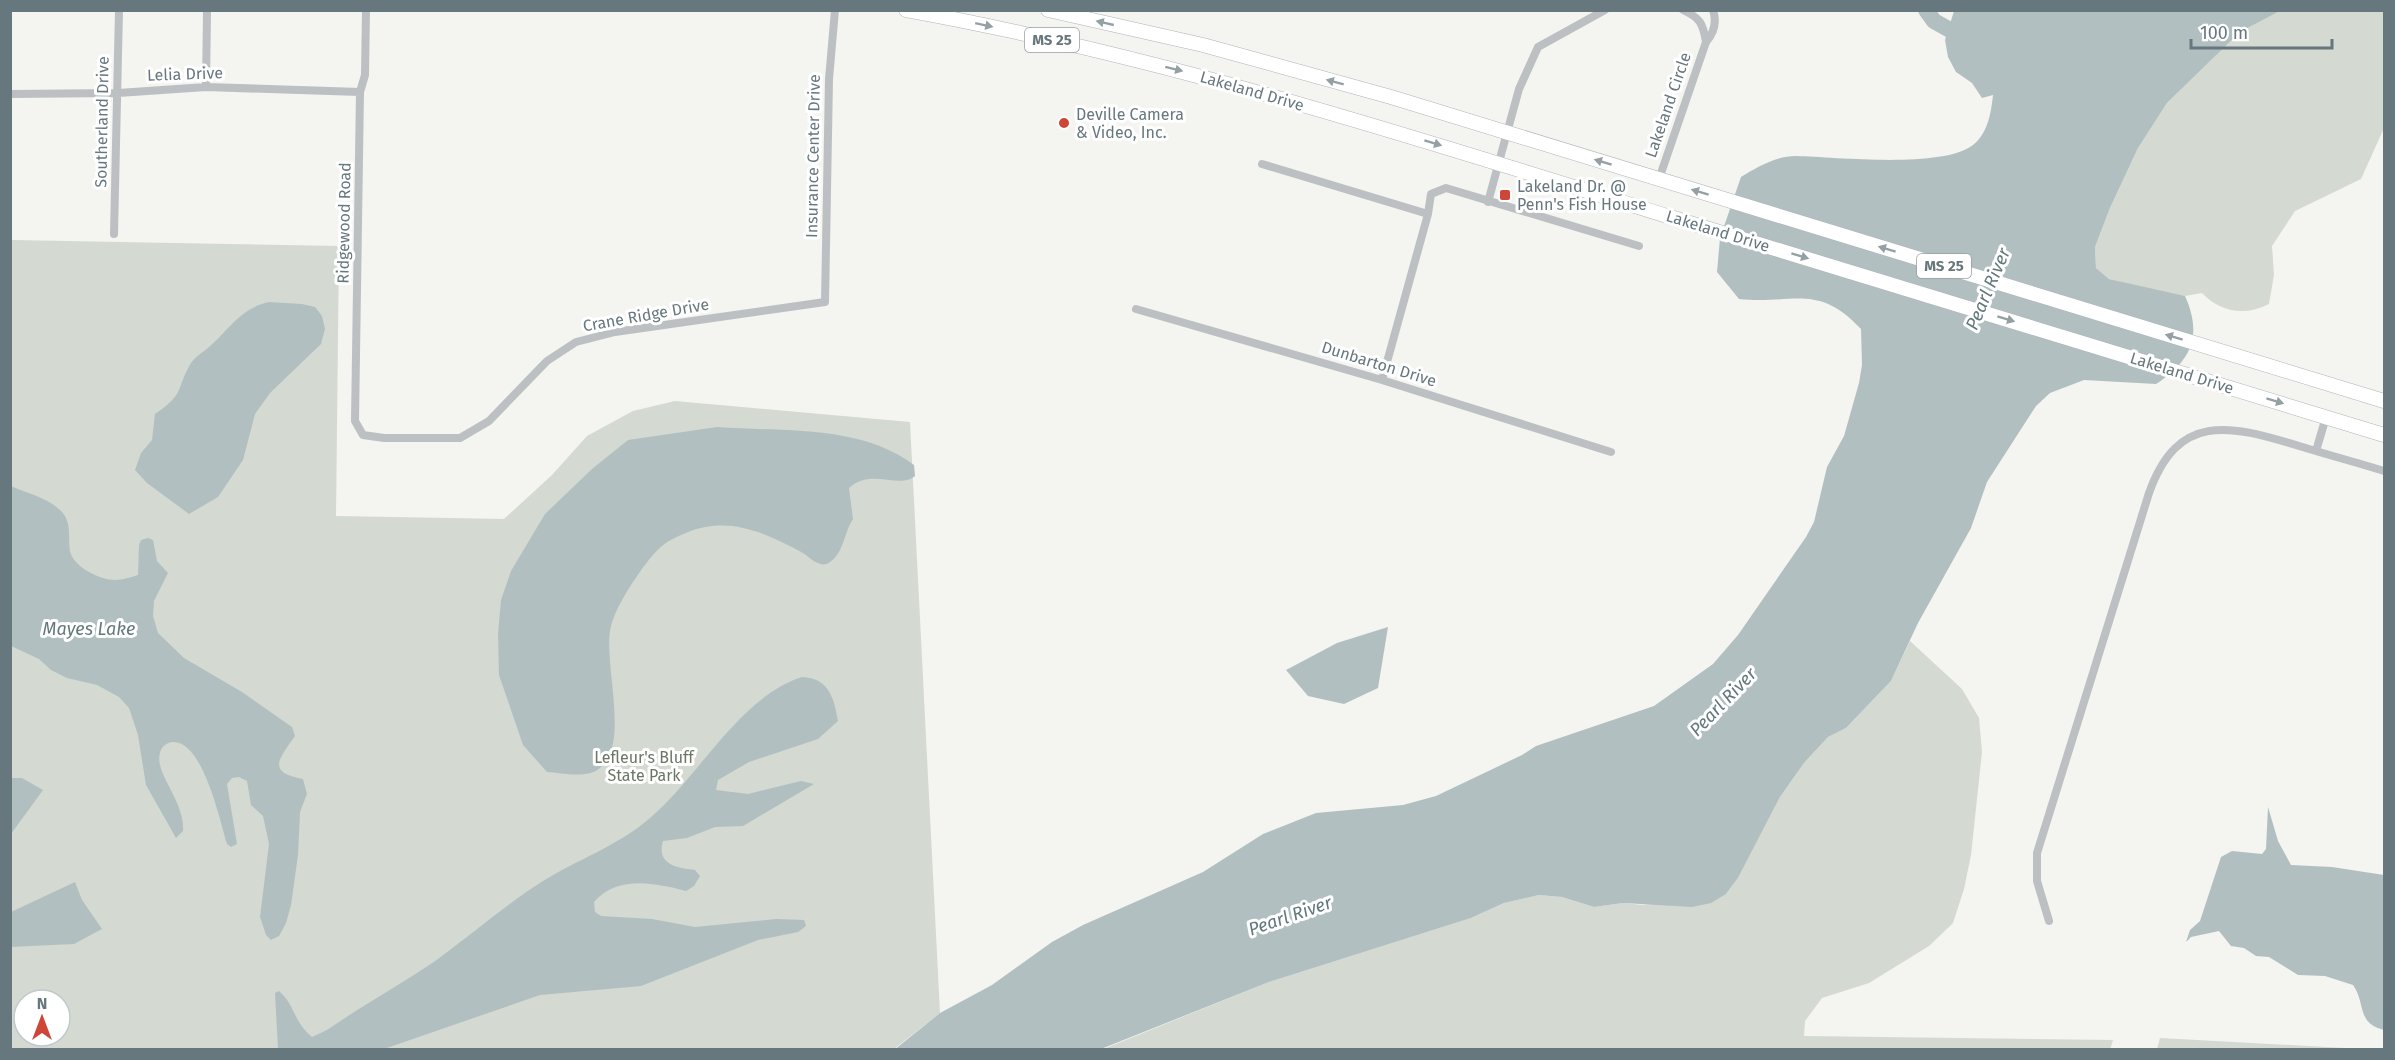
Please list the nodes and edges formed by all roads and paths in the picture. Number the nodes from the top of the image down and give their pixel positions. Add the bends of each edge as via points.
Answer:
1 (119, 10) edge
2 (207, 10) edge
3 (366, 10) edge
4 (835, 10) edge
5 (906, 10) edge
6 (1048, 10) edge
7 (1605, 10) edge
8 (1683, 10) edge
9 (1713, 10) edge
10 (1706, 42) junction
11 (206, 87) junction
12 (360, 92) junction
13 (118, 93) junction
14 (10, 94) edge
15 (1506, 133) junction
16 (1262, 164) dead end
17 (1500, 164) junction
18 (1659, 179) junction
19 (1488, 202) junction
20 (1428, 214) junction
21 (114, 234) dead end
22 (1639, 246) dead end
23 (825, 302) joint
24 (1136, 309) dead end
25 (1382, 380) junction
26 (2385, 401) edge
27 (2326, 417) junction
28 (363, 435) joint
29 (2385, 435) edge
30 (2316, 451) junction
31 (1611, 452) dead end
32 (2385, 471) edge
33 (2049, 921) dead end

1 - 13 street, Southerland Drive
2 - 11 street
3 - 12 street, Ridgewood Road via 365,75
4 - 23 street, Insurance Center Drive via 829,79
5 -> 17 highway, Lakeland Drive / MS 25 via 1197,75
15 -> 6 highway, Lakeland Drive / MS 25 via 1203,45
7 - 15 street via 1538,47 1519,89
8 - 10 street, Lakeland Circle via 1698,17
9 - 10 street, Lakeland Circle via 1716,20
10 - 18 street, Lakeland Circle
11 - 12 street, Lelia Drive
11 - 13 street, Lelia Drive
12 - 28 street, Ridgewood Road via 355,421
13 - 14 street, Lelia Drive
13 - 21 street, Southerland Drive
15 - 17 street
18 -> 15 highway, Lakeland Drive / MS 25
16 - 20 street
17 - 19 street
17 -> 27 highway, Lakeland Drive / MS 25
26 -> 18 highway, Lakeland Drive / MS 25
19 - 20 street via 1446,188 1431,194
19 - 22 street
20 - 25 street
23 - 28 street, Crane Ridge Drive via 615,332 576,342 547,361 489,421 460,438
24 - 25 street, Dunbarton Drive
25 - 31 street, Dunbarton Drive
27 - 29 highway, Lakeland Drive / MS 25
27 - 30 street
30 - 32 street
30 - 33 street via 2252,431 2211,430 2189,438 2172,451 2158,472 2037,853 2037,881

